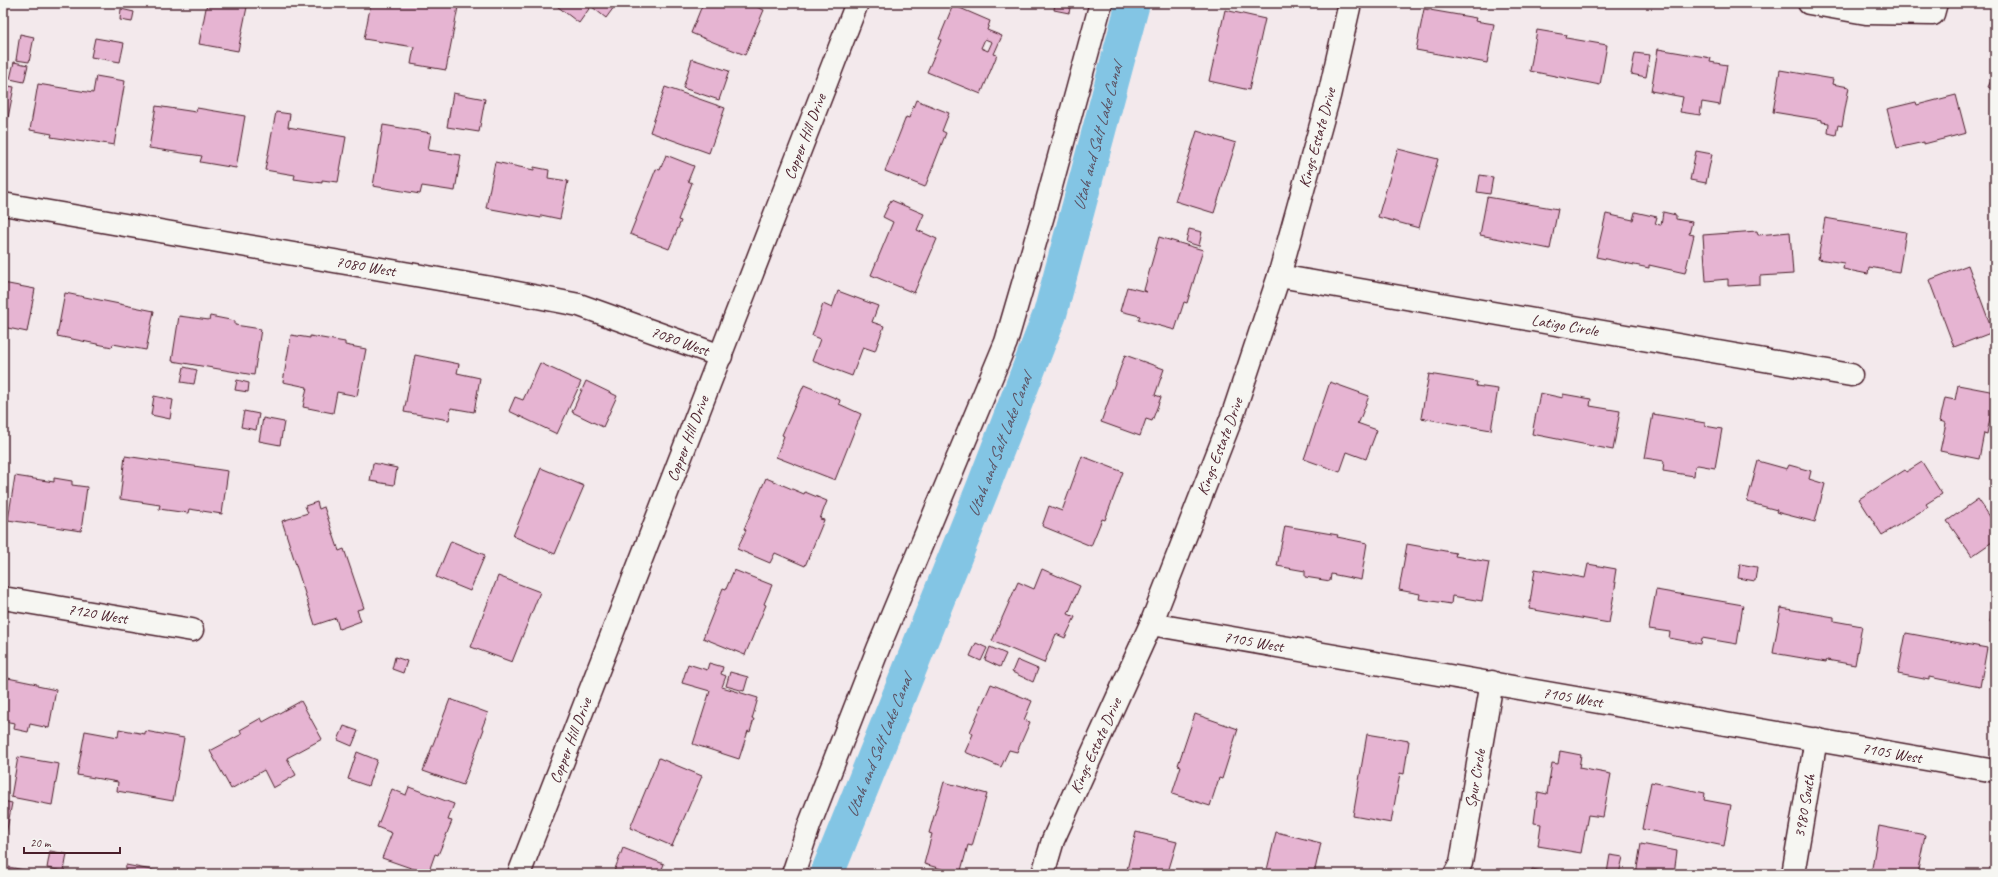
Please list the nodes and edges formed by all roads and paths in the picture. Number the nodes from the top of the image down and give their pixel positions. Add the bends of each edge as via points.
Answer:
1 (857, 3) edge
2 (1101, 3) edge
3 (1350, 3) edge
4 (1809, 3) edge
5 (1934, 8) edge
6 (3, 204) edge
7 (1279, 276) junction
8 (721, 356) junction
9 (1851, 374) dead end
10 (3, 598) edge
11 (1151, 624) junction
12 (192, 630) dead end
13 (1492, 682) junction
14 (1816, 739) junction
15 (1995, 771) edge
16 (519, 874) edge
17 (793, 874) edge
18 (1043, 874) edge
19 (1455, 874) edge
20 (1793, 874) edge

1 - 8 street, Copper Hill Drive
2 - 17 street via 1006,342 878,650 809,826
3 - 7 street, Kings Estate Drive via 1329,96
4 - 5 street via 1866,13
6 - 8 street, 7080 West via 579,305
7 - 9 street, Latigo Circle
7 - 11 street, Kings Estate Drive via 1233,414
8 - 16 street, Copper Hill Drive
10 - 12 street, 7120 West
11 - 13 street, 7105 West
11 - 18 street, Kings Estate Drive via 1053,840
13 - 14 street, 7105 West
13 - 19 street, Spur Circle via 1460,863
14 - 15 street, 7105 West
14 - 20 street, 3980 South

